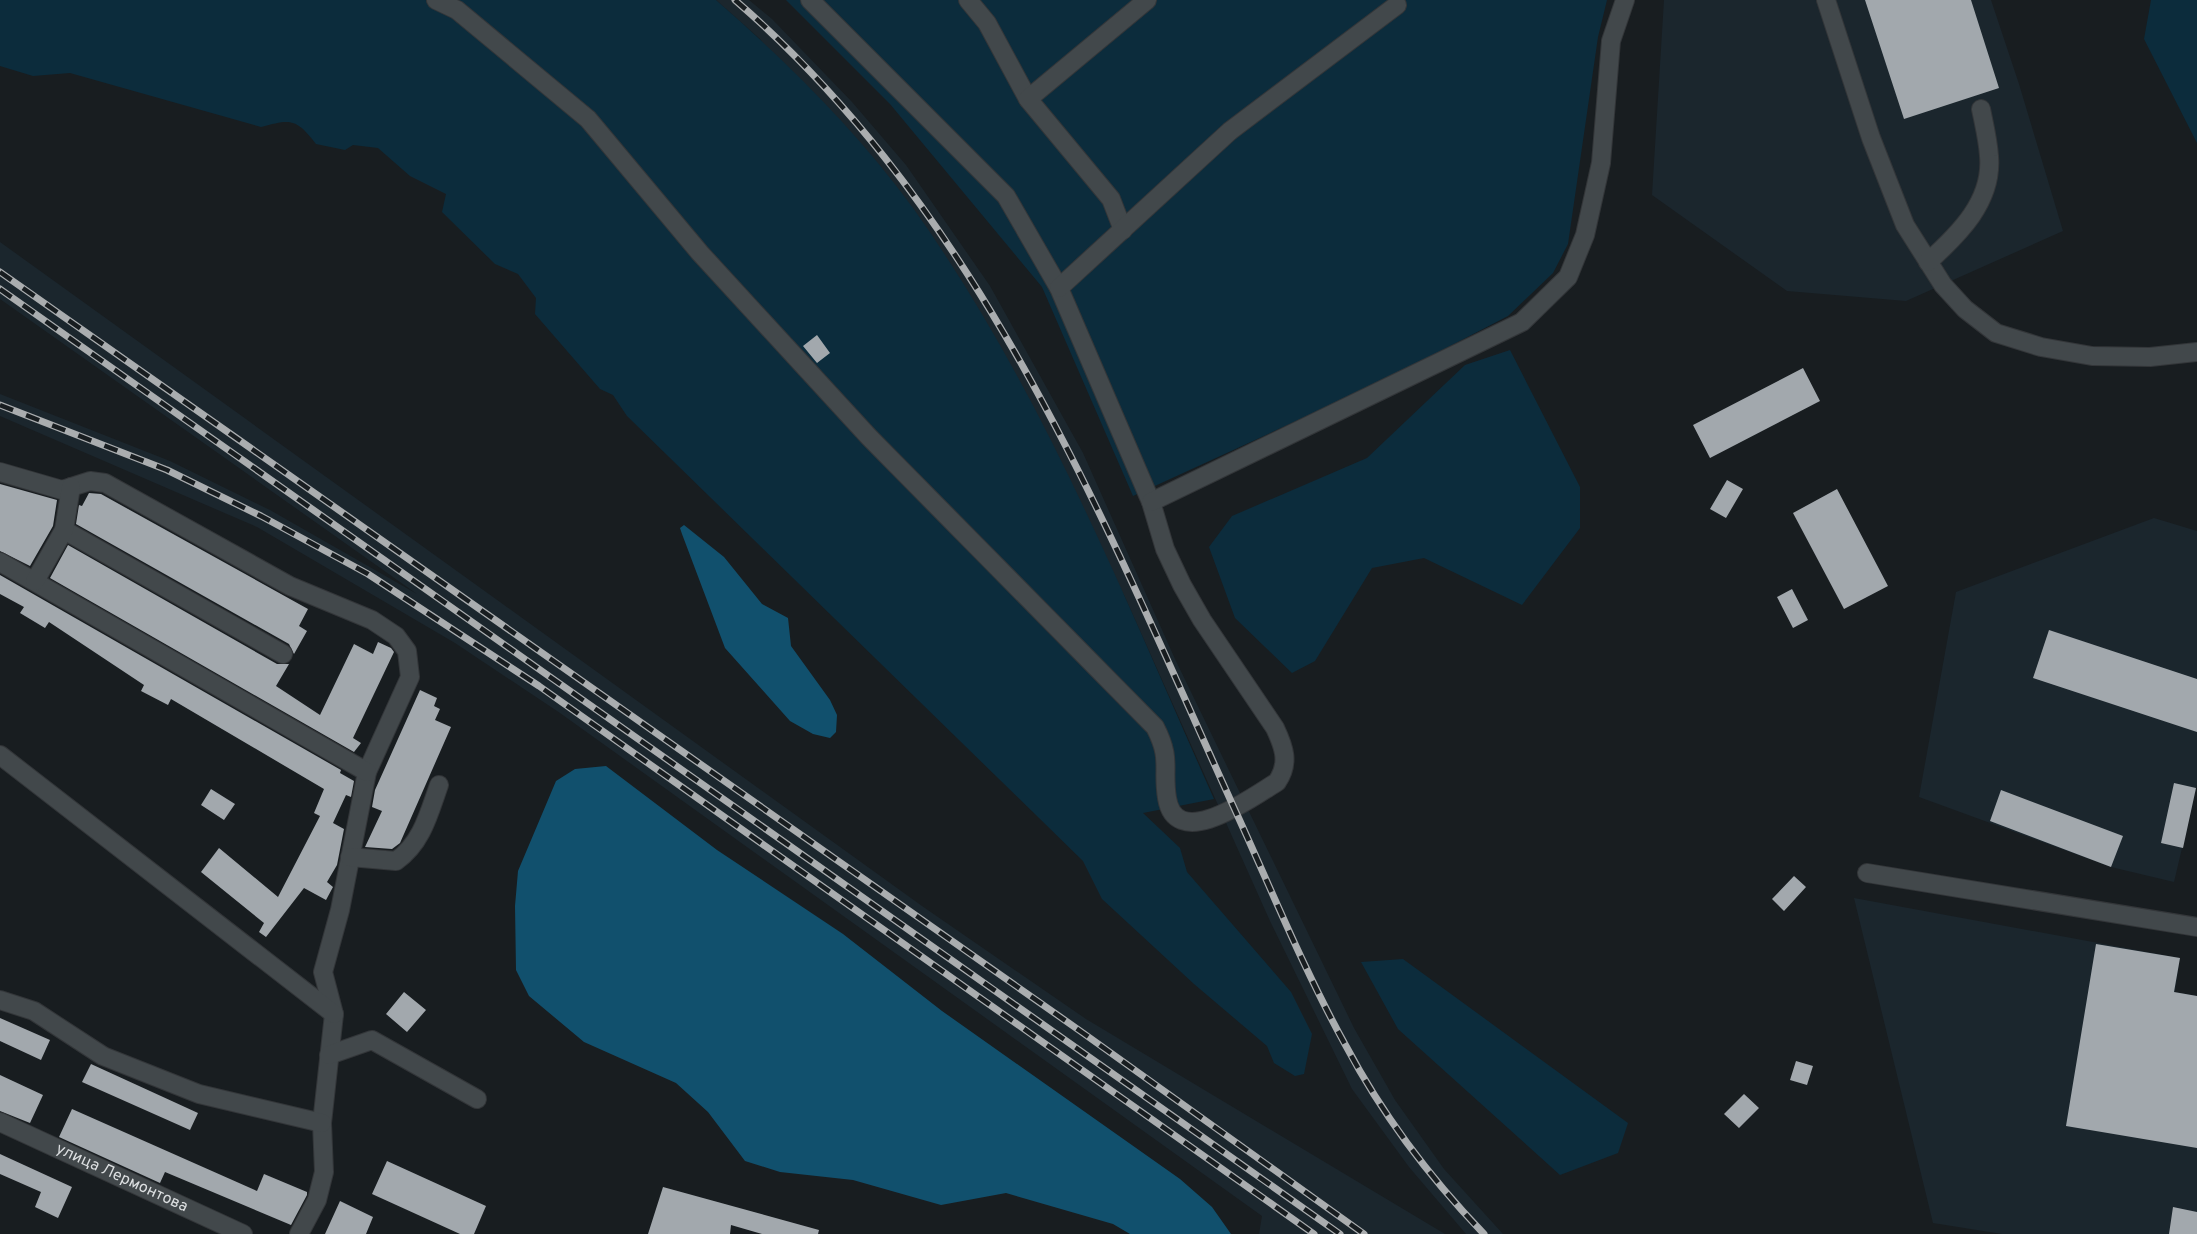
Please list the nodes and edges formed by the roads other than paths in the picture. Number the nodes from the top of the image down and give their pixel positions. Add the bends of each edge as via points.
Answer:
1 (436, 0) edge
2 (810, 0) edge
3 (968, 0) edge
4 (1147, 0) edge
5 (1625, 0) edge
6 (1826, 0) edge
7 (1397, 5) dead end
8 (1028, 99) junction
9 (1981, 109) dead end
10 (1122, 230) junction
11 (1929, 262) junction
12 (1059, 288) junction
13 (2197, 352) edge
14 (0, 472) edge
15 (71, 487) junction
16 (1151, 502) junction
17 (64, 531) junction
18 (0, 562) edge
19 (35, 581) junction
20 (283, 654) dead end
21 (0, 755) edge
22 (367, 772) junction
23 (439, 785) dead end
24 (350, 857) junction
25 (1867, 873) dead end
26 (2197, 927) edge
27 (0, 1000) edge
28 (334, 1014) junction
29 (329, 1055) junction
30 (477, 1099) dead end
31 (0, 1122) edge
32 (322, 1123) junction
33 (243, 1234) edge
34 (299, 1234) edge

1 - 16 street via 457,9 588,119 700,253 870,437 1155,727 1168,761 1167,798 1172,812 1182,820 1209,821 1277,782 1283,773 1284,746 1182,585 1165,549
2 - 12 street via 1006,196
3 - 8 street via 987,23
4 - 8 street
5 - 16 street via 1611,41 1601,163 1585,235 1568,277 1522,322
6 - 11 street via 1871,138 1905,225
7 - 10 street via 1230,131
8 - 10 street via 1111,199
9 - 11 street via 1989,157 1988,179 1981,199 1957,236
10 - 12 street
11 - 13 street via 1965,309 1996,333 2041,347 2092,356 2150,357
12 - 16 street
14 - 15 street via 62,490
15 - 17 street
15 - 22 street via 90,481 105,483 290,586 372,620 396,636 407,651 410,677
17 - 19 street
17 - 20 street
18 - 19 street
19 - 22 street
21 - 28 street
22 - 24 street
23 - 24 street via 420,836 408,853 396,861
24 - 28 street via 323,972
25 - 26 street
27 - 32 street via 33,1011 103,1056 188,1089
28 - 29 street
29 - 30 street via 372,1040
29 - 32 street
31 - 33 street, улица Лермонтова
32 - 34 street via 324,1172 317,1200

